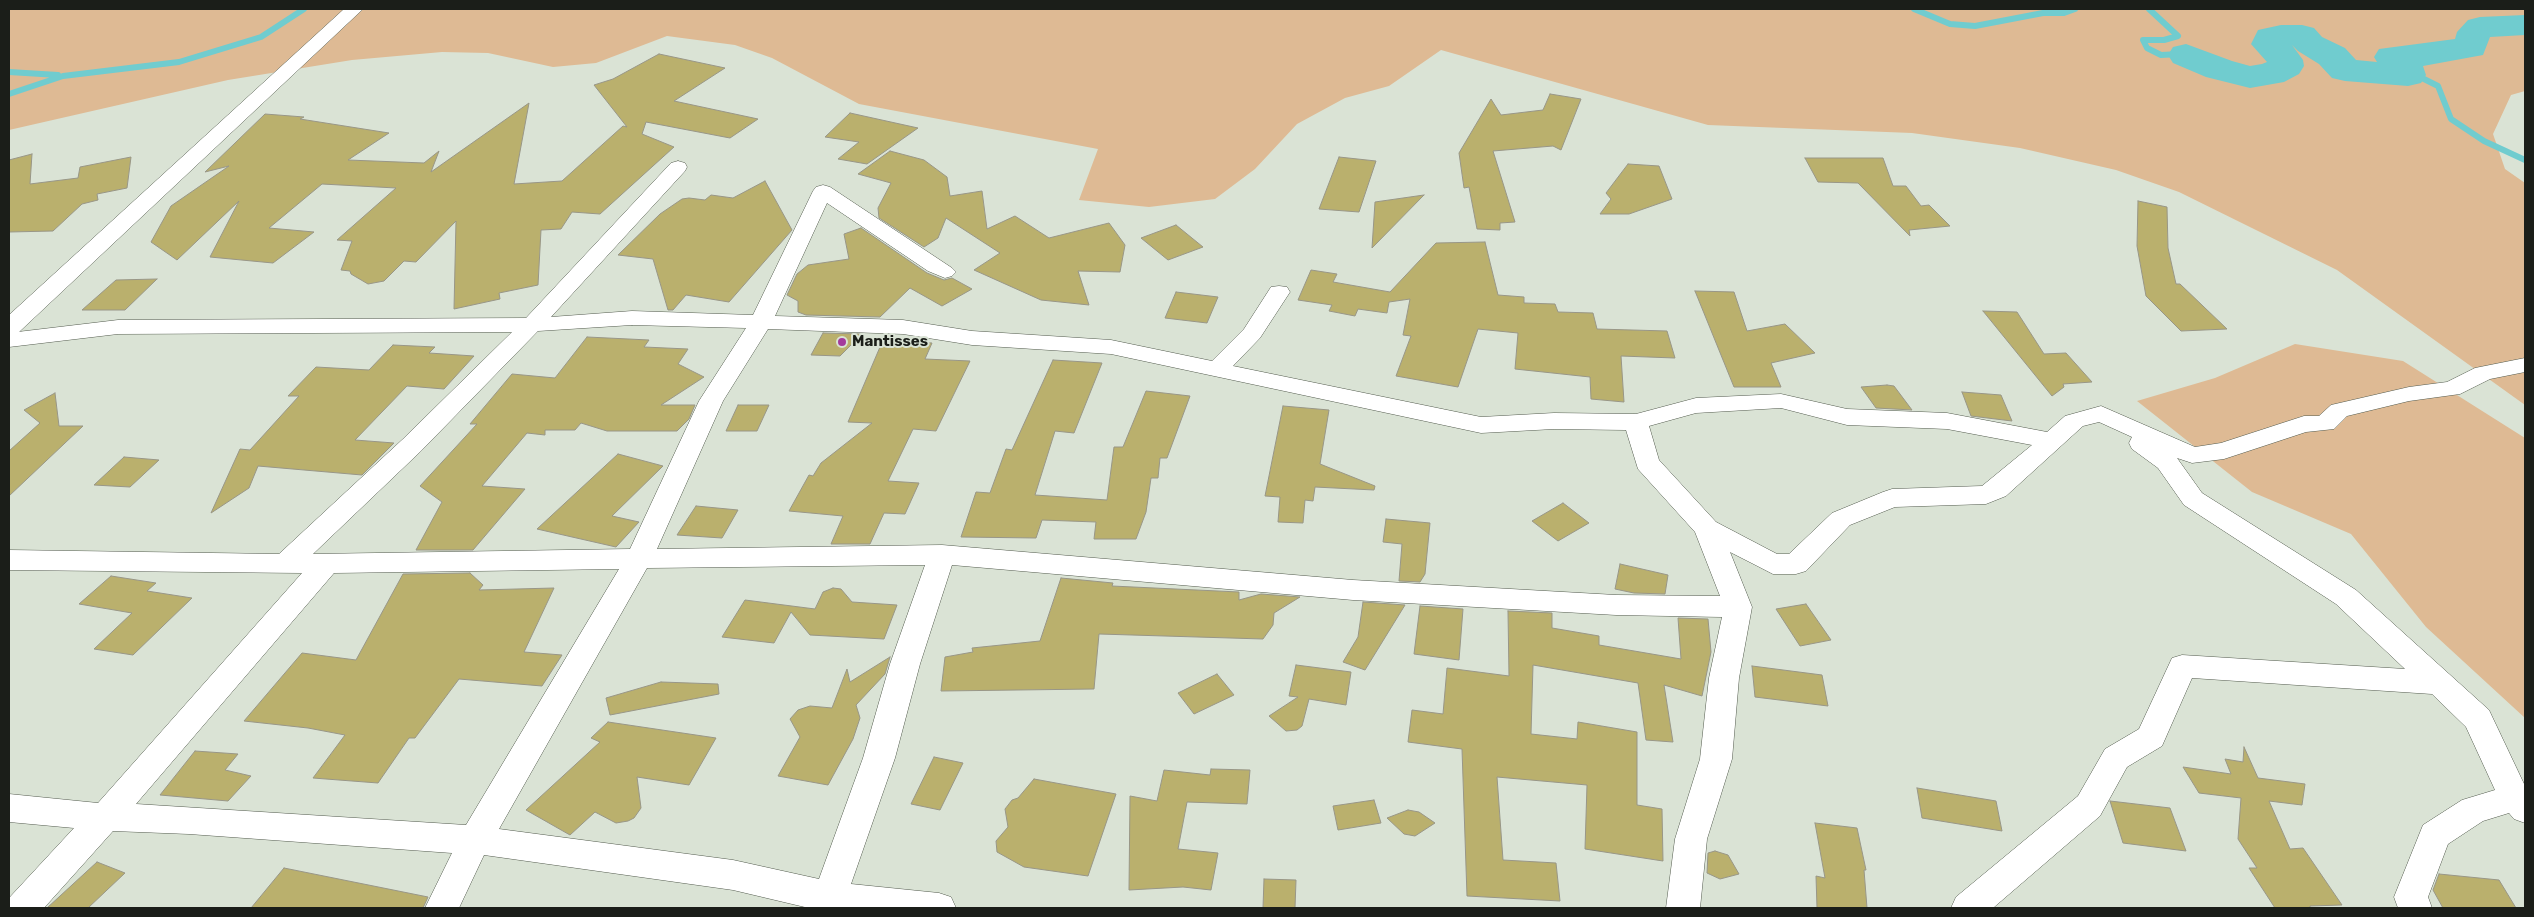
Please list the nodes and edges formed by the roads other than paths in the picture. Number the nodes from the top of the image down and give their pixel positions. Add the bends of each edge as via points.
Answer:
1 (354, 9) edge
2 (678, 168) dead end
3 (945, 272) dead end
4 (1279, 292) dead end
5 (761, 322) junction
6 (532, 325) junction
7 (9, 328) edge
8 (9, 340) edge
9 (2525, 365) edge
10 (1216, 370) junction
11 (2101, 414) junction
12 (1636, 422) junction
13 (2052, 441) junction
14 (1707, 528) junction
15 (942, 555) junction
16 (639, 559) junction
17 (9, 560) edge
18 (327, 563) junction
19 (285, 564) junction
20 (1738, 607) junction
21 (2438, 683) junction
22 (2520, 803) edge
23 (9, 808) edge
24 (105, 817) junction
25 (475, 840) junction
26 (828, 903) edge
27 (22, 908) edge
28 (442, 908) edge
29 (939, 908) edge
30 (1683, 908) edge
31 (1968, 908) edge
32 (2416, 908) edge

1 - 7 street
2 - 6 street
3 - 5 street via 823,191
4 - 10 street via 1252,333
5 - 6 street via 632,318
5 - 10 street via 904,327 972,338 1111,347
5 - 16 street via 711,401
6 - 8 street via 118,327
6 - 19 street via 412,445
9 - 11 street via 2483,373 2452,389 2409,394 2339,410 2325,424 2304,424 2224,451 2192,455
10 - 12 street via 1481,425 1554,421
11 - 13 street via 2074,421
11 - 21 street via 2167,462 2193,499 2346,597
12 - 13 street via 1696,406 1781,401 1847,417 1946,420
12 - 14 street via 1647,463
13 - 14 street via 1986,496 1892,498 1841,519 1796,564 1773,564
14 - 20 street
15 - 16 street
15 - 20 street via 1353,590 1616,605
15 - 26 street via 904,664 879,758
16 - 18 street
16 - 25 street
17 - 19 street
18 - 19 street
18 - 24 street
20 - 30 street via 1724,678 1716,759 1691,839
21 - 22 street via 2478,719
21 - 31 street via 2182,666 2151,737 2116,758 2090,806
22 - 32 street via 2473,810 2435,835 2411,897
23 - 24 street
24 - 25 street
24 - 27 street
25 - 26 street via 733,876
25 - 28 street
26 - 29 street

